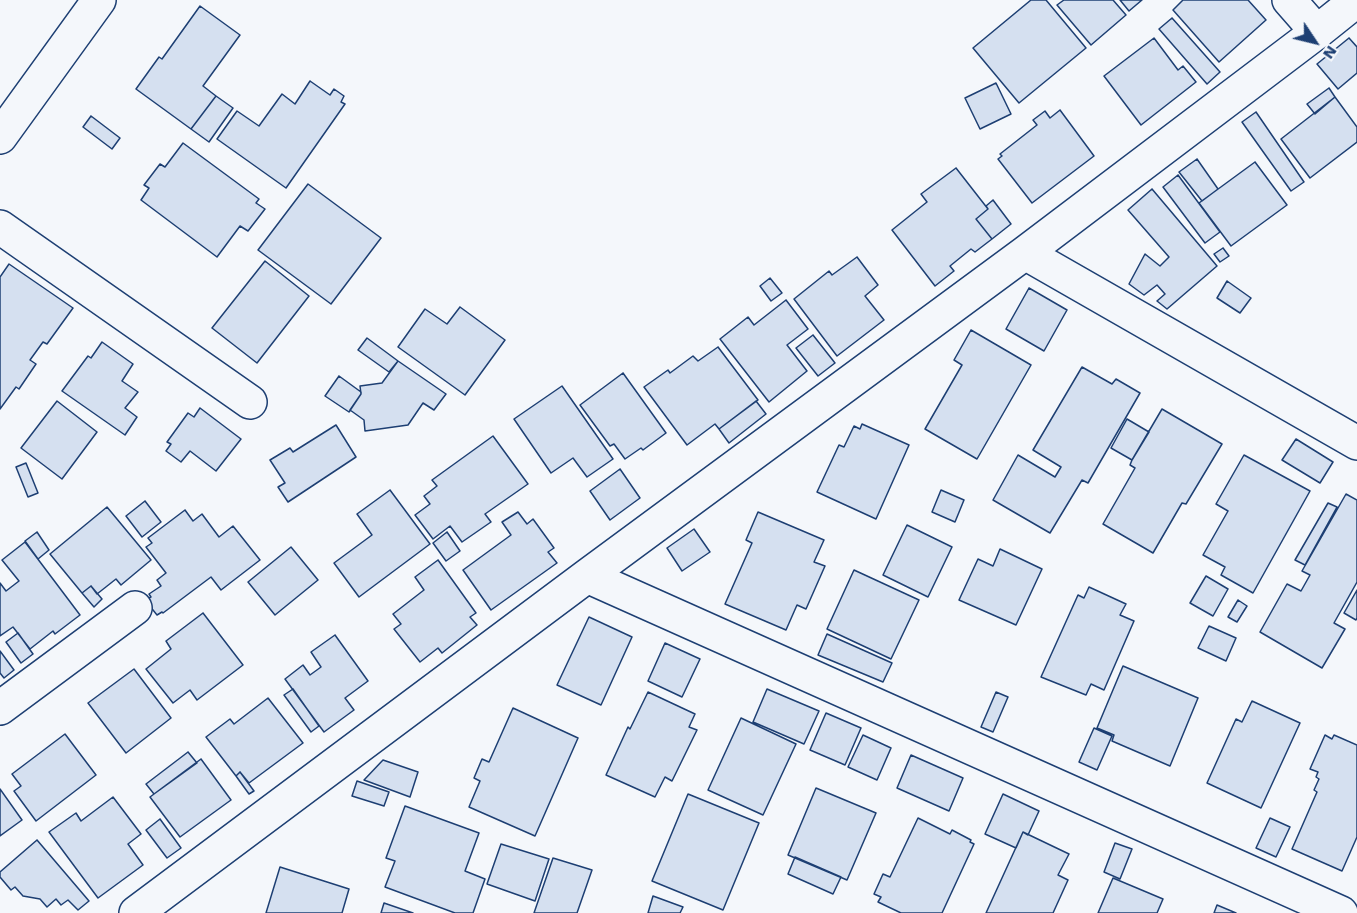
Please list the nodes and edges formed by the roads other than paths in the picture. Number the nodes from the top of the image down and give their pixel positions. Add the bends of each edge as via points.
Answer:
1 (99, 0) edge
2 (1289, 0) edge
3 (1357, 0) edge
4 (1317, 32) junction
5 (0, 137) edge
6 (0, 227) edge
7 (1025, 253) junction
8 (250, 402) dead end
9 (1357, 443) edge
10 (587, 576) junction
11 (135, 608) dead end
12 (0, 708) edge
13 (136, 913) edge
14 (1341, 913) edge

1 - 5 street
2 - 4 street
3 - 4 street
4 - 7 street
6 - 8 street
7 - 9 street
7 - 10 street
10 - 13 street
10 - 14 street
11 - 12 street

